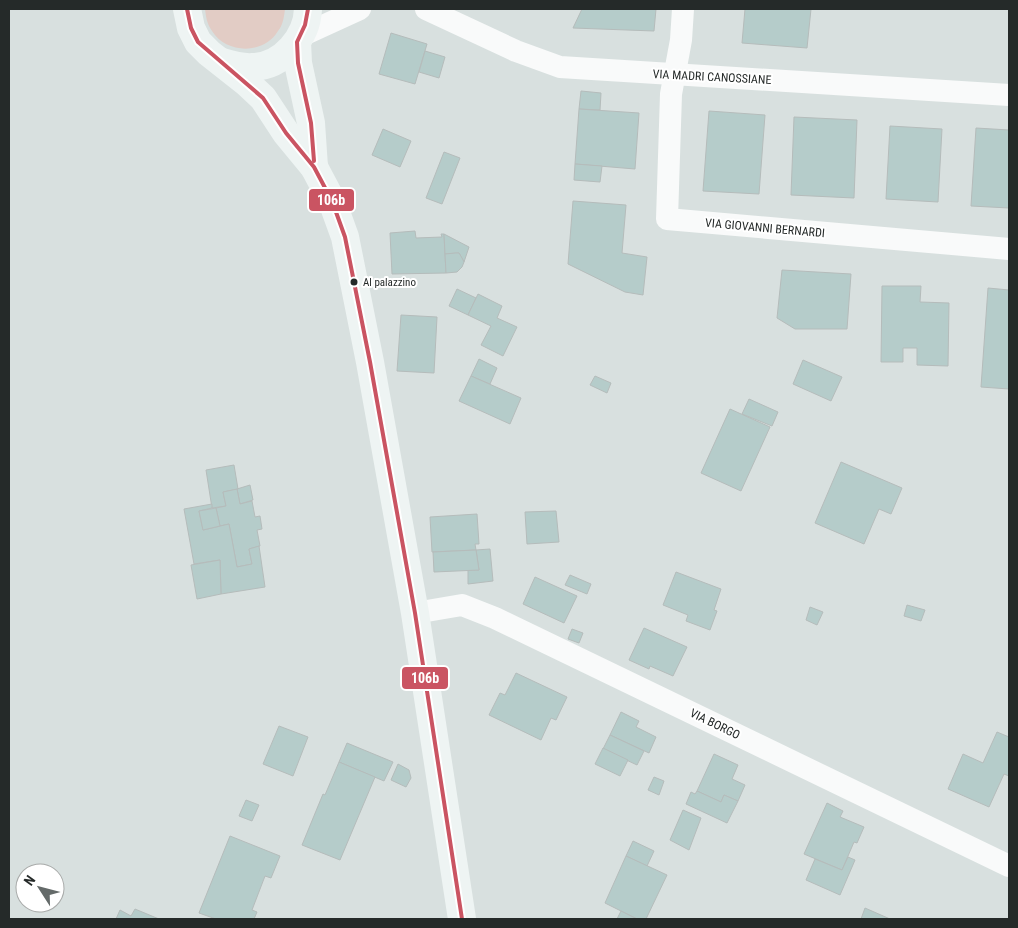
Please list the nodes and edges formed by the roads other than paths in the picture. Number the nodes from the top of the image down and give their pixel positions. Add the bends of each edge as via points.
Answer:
1 (308, 9) edge
2 (360, 9) edge
3 (426, 9) edge
4 (683, 9) edge
5 (186, 10) edge
6 (299, 39) junction
7 (222, 62) junction
8 (674, 74) junction
9 (1009, 95) edge
10 (314, 167) junction
11 (1009, 249) edge
12 (415, 613) junction
13 (1009, 866) edge
14 (462, 919) edge

1 - 6 main road
2 - 6 street
3 - 8 street, VIA MADRI CANOSSIANE via 516,51 560,67
4 - 8 street
5 - 7 main road via 198,42
6 - 7 main road via 271,63 238,67
6 - 10 main road via 298,63 311,123
7 - 10 main road via 263,98
8 - 9 street, VIA MADRI CANOSSIANE
8 - 11 street, VIA GIOVANNI BERNARDI via 667,219
10 - 12 main road via 332,201 345,237
12 - 13 street, VIA BORGO via 462,605 495,618
12 - 14 main road

